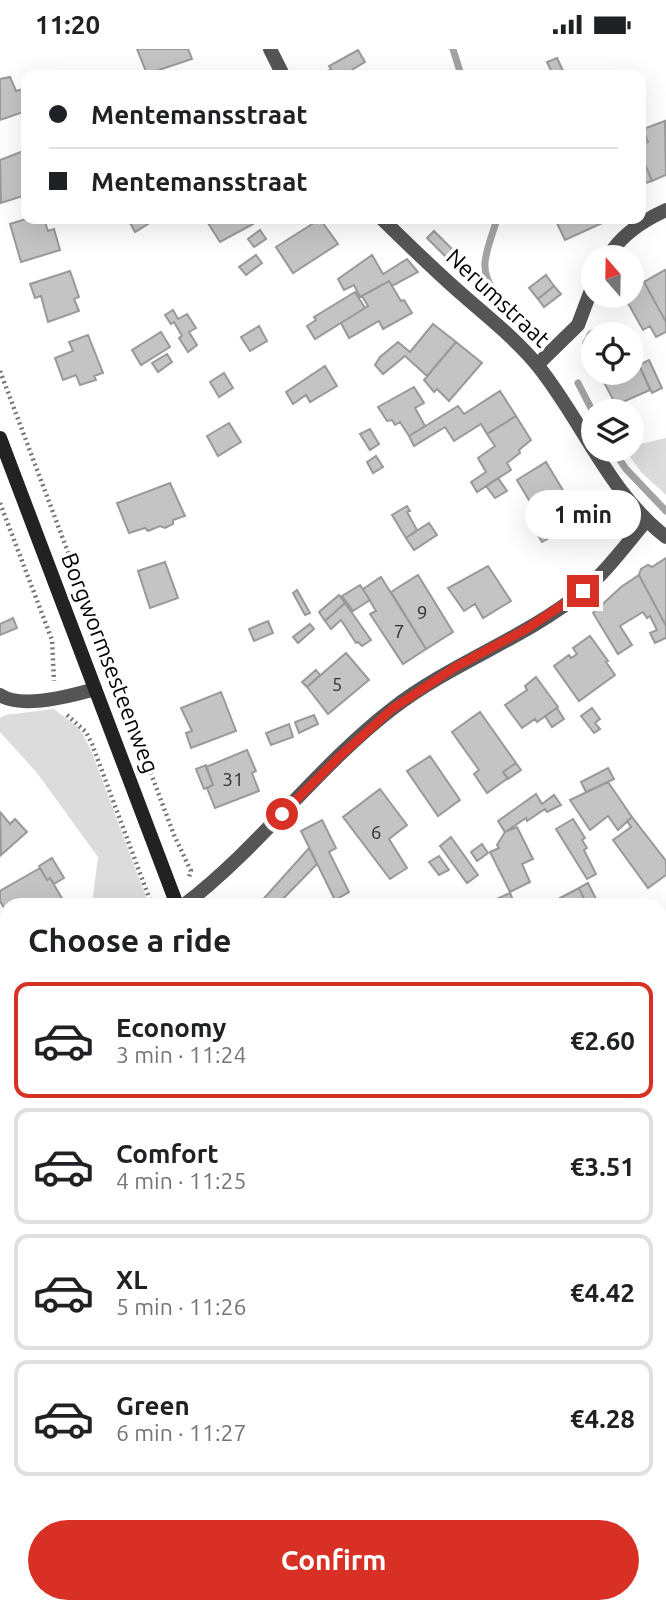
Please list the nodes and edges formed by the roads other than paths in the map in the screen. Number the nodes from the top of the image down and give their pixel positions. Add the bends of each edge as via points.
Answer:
1 (270, 49) edge
2 (280, 70) edge
3 (666, 209) edge
4 (646, 221) edge
5 (387, 224) edge
6 (642, 224) edge
7 (616, 245) edge
8 (584, 308) edge
9 (537, 365) junction
10 (0, 438) edge
11 (646, 521) junction
12 (666, 537) edge
13 (95, 689) junction
14 (0, 695) edge
15 (174, 898) edge
16 (192, 898) edge

1 - 2 street
3 - 4 street
5 - 9 street, Nerumstraat
6 - 7 street
8 - 9 street via 578,325
9 - 11 street, Nerumstraat via 614,483
10 - 13 main road, Borgwormsesteenweg
11 - 12 street, Nerumstraat
11 - 16 street via 583,591 392,709
13 - 14 street via 48,699 9,701
13 - 15 main road, Borgwormsesteenweg

